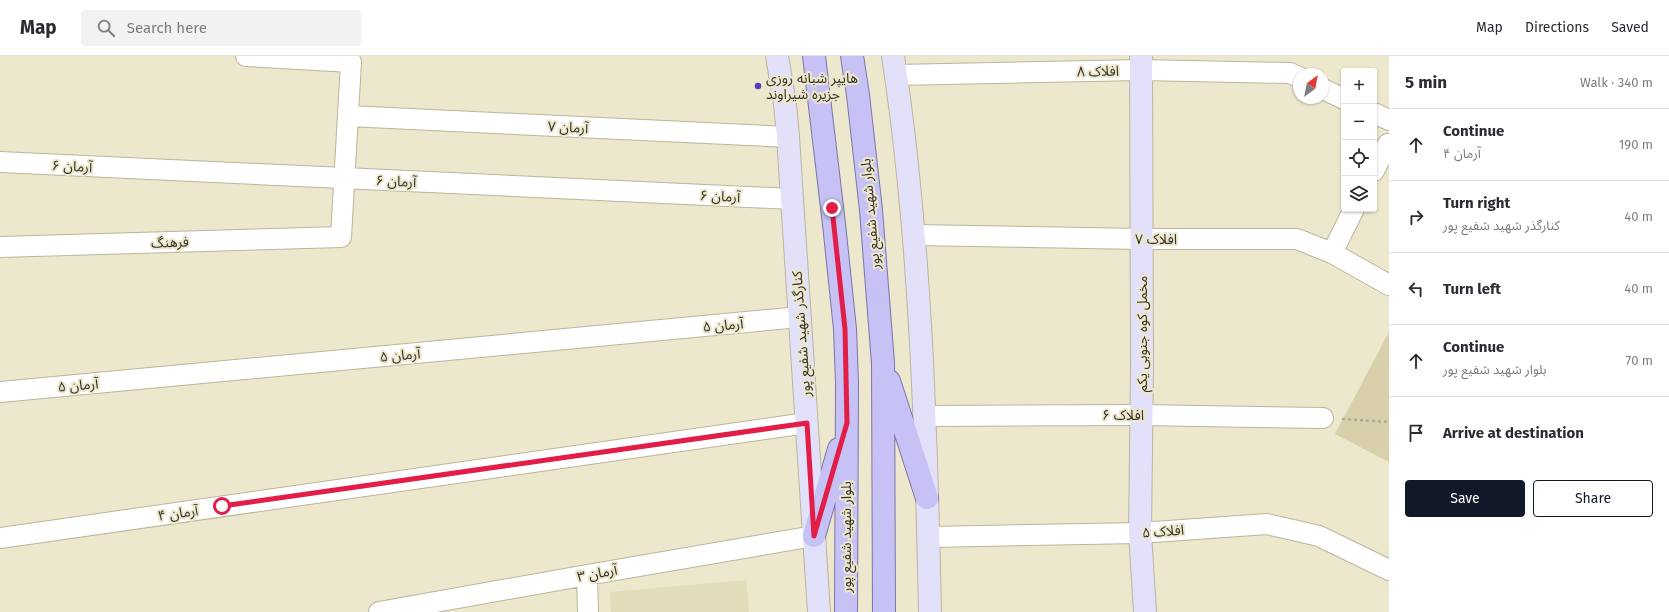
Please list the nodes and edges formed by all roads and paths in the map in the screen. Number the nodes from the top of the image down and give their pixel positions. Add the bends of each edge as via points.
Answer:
1 (246, 56) edge
2 (777, 56) edge
3 (814, 56) edge
4 (852, 56) edge
5 (1141, 63) edge
6 (894, 66) edge
7 (1293, 74) edge
8 (1329, 92) edge
9 (1341, 98) edge
10 (1377, 114) edge
11 (348, 116) junction
12 (1389, 120) edge
13 (788, 137) junction
14 (1388, 144) edge
15 (0, 162) edge
16 (1377, 165) edge
17 (344, 178) junction
18 (792, 199) junction
19 (1352, 212) edge
20 (913, 235) junction
21 (1142, 239) junction
22 (0, 247) edge
23 (1332, 253) junction
24 (1389, 285) edge
25 (800, 317) junction
26 (883, 363) junction
27 (0, 392) edge
28 (1141, 415) junction
29 (924, 416) junction
30 (1323, 418) joint
31 (1389, 422) edge
32 (807, 423) junction
33 (847, 423) junction
34 (927, 498) junction
35 (1140, 533) junction
36 (814, 536) junction
37 (929, 537) junction
38 (0, 538) edge
39 (1389, 570) edge
40 (587, 574) junction
41 (379, 612) edge
42 (588, 612) edge
43 (819, 612) edge
44 (846, 612) edge
45 (884, 612) edge
46 (930, 612) edge
47 (1145, 612) edge

1 - 11 street via 351,62
2 - 13 main road, کنارگذر شهید شفیع پور
3 - 33 main road, بلوار شهید شفیع پور via 845,329
4 - 26 main road, بلوار شهید شفیع پور via 871,210
5 - 6 street, افلاک ۸
5 - 7 street, افلاک ۸
5 - 21 main road, مخمل کوه جنوبی یکم
6 - 20 main road via 904,131
8 - 9 street
10 - 12 street
11 - 13 street, آرمان ۷
11 - 17 street
13 - 18 main road, کنارگذر شهید شفیع پور
14 - 16 street
15 - 17 street, آرمان ۶
17 - 18 street, آرمان ۶
17 - 22 street, فرهنگ via 341,237
18 - 25 main road, کنارگذر شهید شفیع پور
19 - 23 street
20 - 21 street, افلاک ۷
20 - 29 main road
21 - 23 street, افلاک ۷ via 1297,239
21 - 28 main road, مخمل کوه جنوبی یکم
23 - 24 street, افلاک ۷
25 - 27 street, آرمان ۵
25 - 32 main road, کنارگذر شهید شفیع پور
26 - 34 main road
26 - 45 main road, بلوار شهید شفیع پور
28 - 29 street, افلاک ۶
28 - 30 street, افلاک ۶
28 - 35 main road, مخمل کوه جنوبی یکم
29 - 34 main road
30 - 31 path
32 - 36 main road, کنارگذر شهید شفیع پور
32 - 38 street, آرمان ۴
33 - 36 main road
33 - 44 main road, بلوار شهید شفیع پور
34 - 37 main road
35 - 37 street, افلاک ۵
35 - 39 street, افلاک ۵ via 1267,524 1319,536
35 - 47 main road, مخمل کوه جنوبی یکم
36 - 40 street, آرمان ۳
36 - 43 main road, کنارگذر شهید شفیع پور
37 - 46 main road
40 - 41 street, آرمان ۳
40 - 42 street

